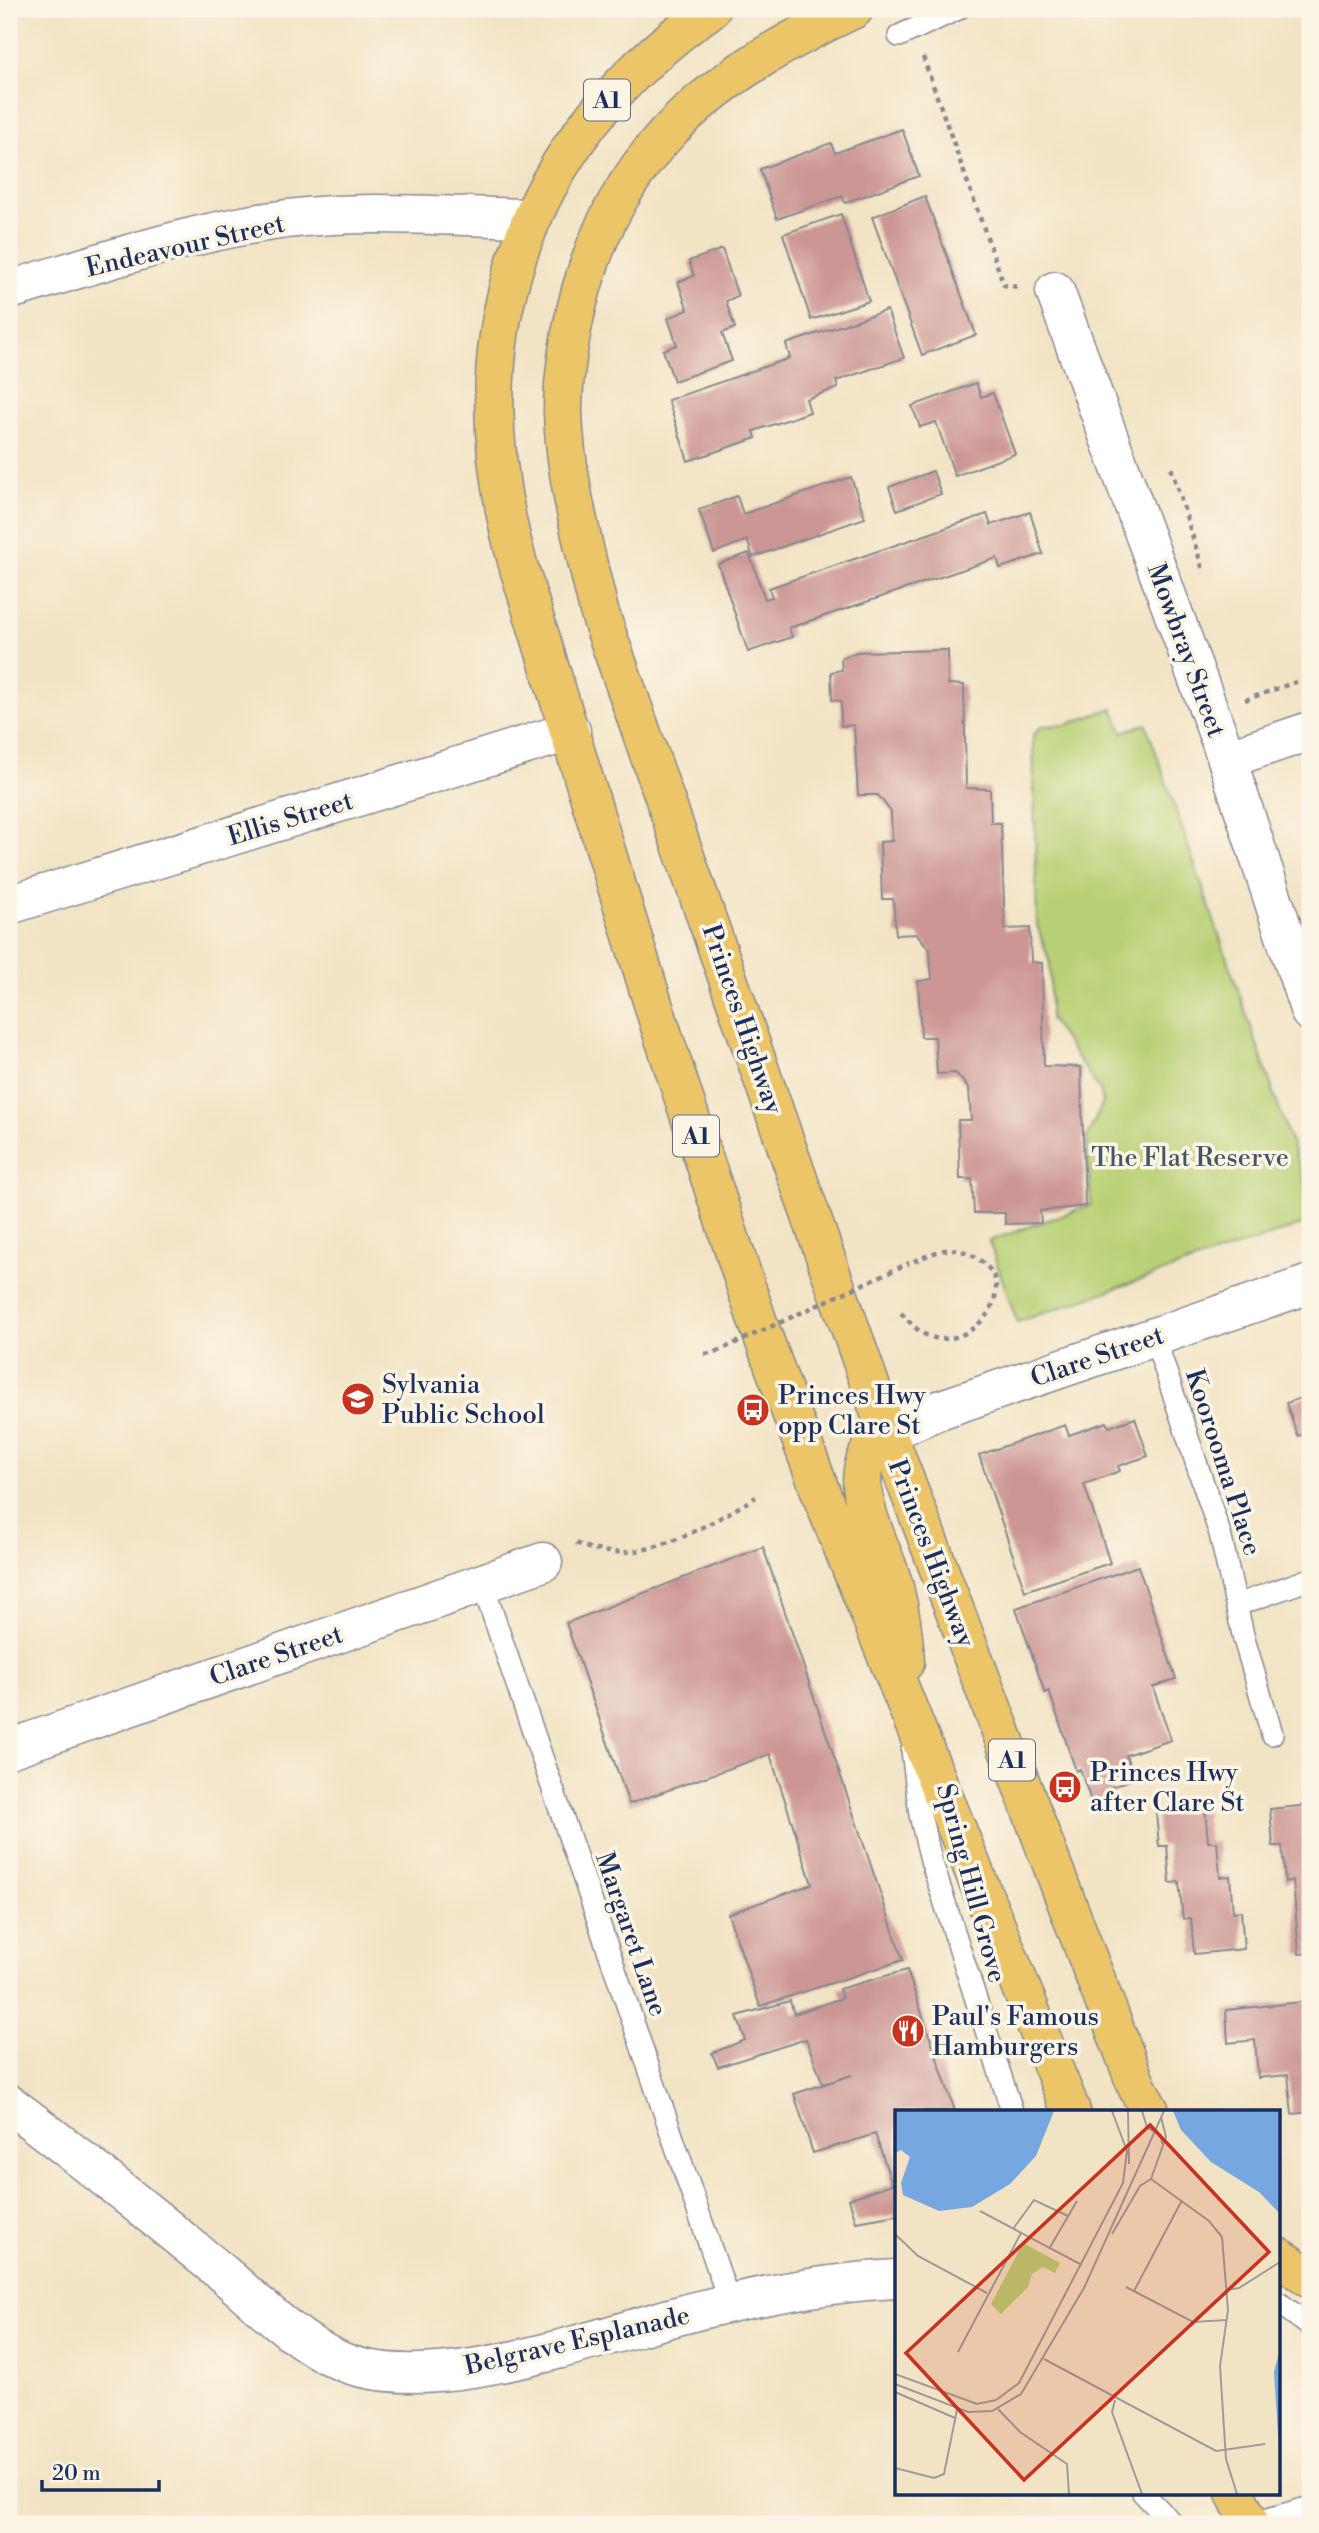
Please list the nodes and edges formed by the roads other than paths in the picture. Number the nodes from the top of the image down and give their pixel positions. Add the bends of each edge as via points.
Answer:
1 (711, 9) edge
2 (854, 9) edge
3 (947, 11) edge
4 (907, 32) road end
5 (532, 218) junction
6 (9, 290) edge
7 (1055, 291) road end
8 (1310, 730) edge
9 (571, 731) junction
10 (1227, 759) junction
11 (9, 905) edge
12 (1310, 1012) edge
13 (1310, 1283) edge
14 (1154, 1336) junction
15 (887, 1433) junction
16 (543, 1562) road end
17 (1310, 1579) edge
18 (482, 1584) junction
19 (1237, 1605) junction
20 (909, 1707) junction
21 (1272, 1734) dead end
22 (9, 1749) edge
23 (9, 2104) edge
24 (1012, 2110) edge
25 (1071, 2110) edge
26 (1149, 2110) edge
27 (1280, 2258) edge
28 (1310, 2278) edge
29 (895, 2279) edge
30 (730, 2304) junction
31 (1280, 2304) edge
32 (1310, 2326) edge
33 (1137, 2494) edge
34 (1144, 2494) edge
35 (1235, 2494) edge
36 (1310, 2507) edge
37 (1151, 2524) edge
38 (1173, 2524) edge
39 (1250, 2524) edge

1 - 5 highway, A1 via 671,37 613,92 550,179
2 - 15 highway, Princes Highway / A1 via 755,60 705,97 636,168 590,258 572,321 563,412 581,534 599,611
3 - 4 lane
5 - 6 street, Endeavour Street via 353,215 288,219 179,241
5 - 9 highway, A1 via 502,306 493,423 510,537
7 - 10 street, Mowbray Street
8 - 10 street
9 - 11 street, Ellis Street
9 - 20 highway, A1 via 658,1020 758,1323 824,1501
10 - 12 street, Mowbray Street
13 - 14 street, Clare Street
14 - 15 street, Clare Street via 936,1411
14 - 19 lane, Koorooma Place via 1220,1534
15 - 20 highway via 867,1458 863,1496 894,1587
15 - 26 highway, Princes Highway / A1 via 1136,2087
16 - 18 street, Clare Street
17 - 19 lane
18 - 22 street, Clare Street
18 - 30 lane, Margaret Lane
19 - 21 lane, Koorooma Place
20 - 24 lane, Spring Hill Grove via 923,1826
20 - 25 highway, A1
23 - 30 street, Belgrave Esplanade via 292,2331 326,2354 362,2368 413,2372 479,2366 575,2346
27 - 28 highway
29 - 30 street, Belgrave Esplanade
31 - 32 lane
33 - 37 lane
34 - 38 lane
35 - 39 highway
36 - 39 lane

